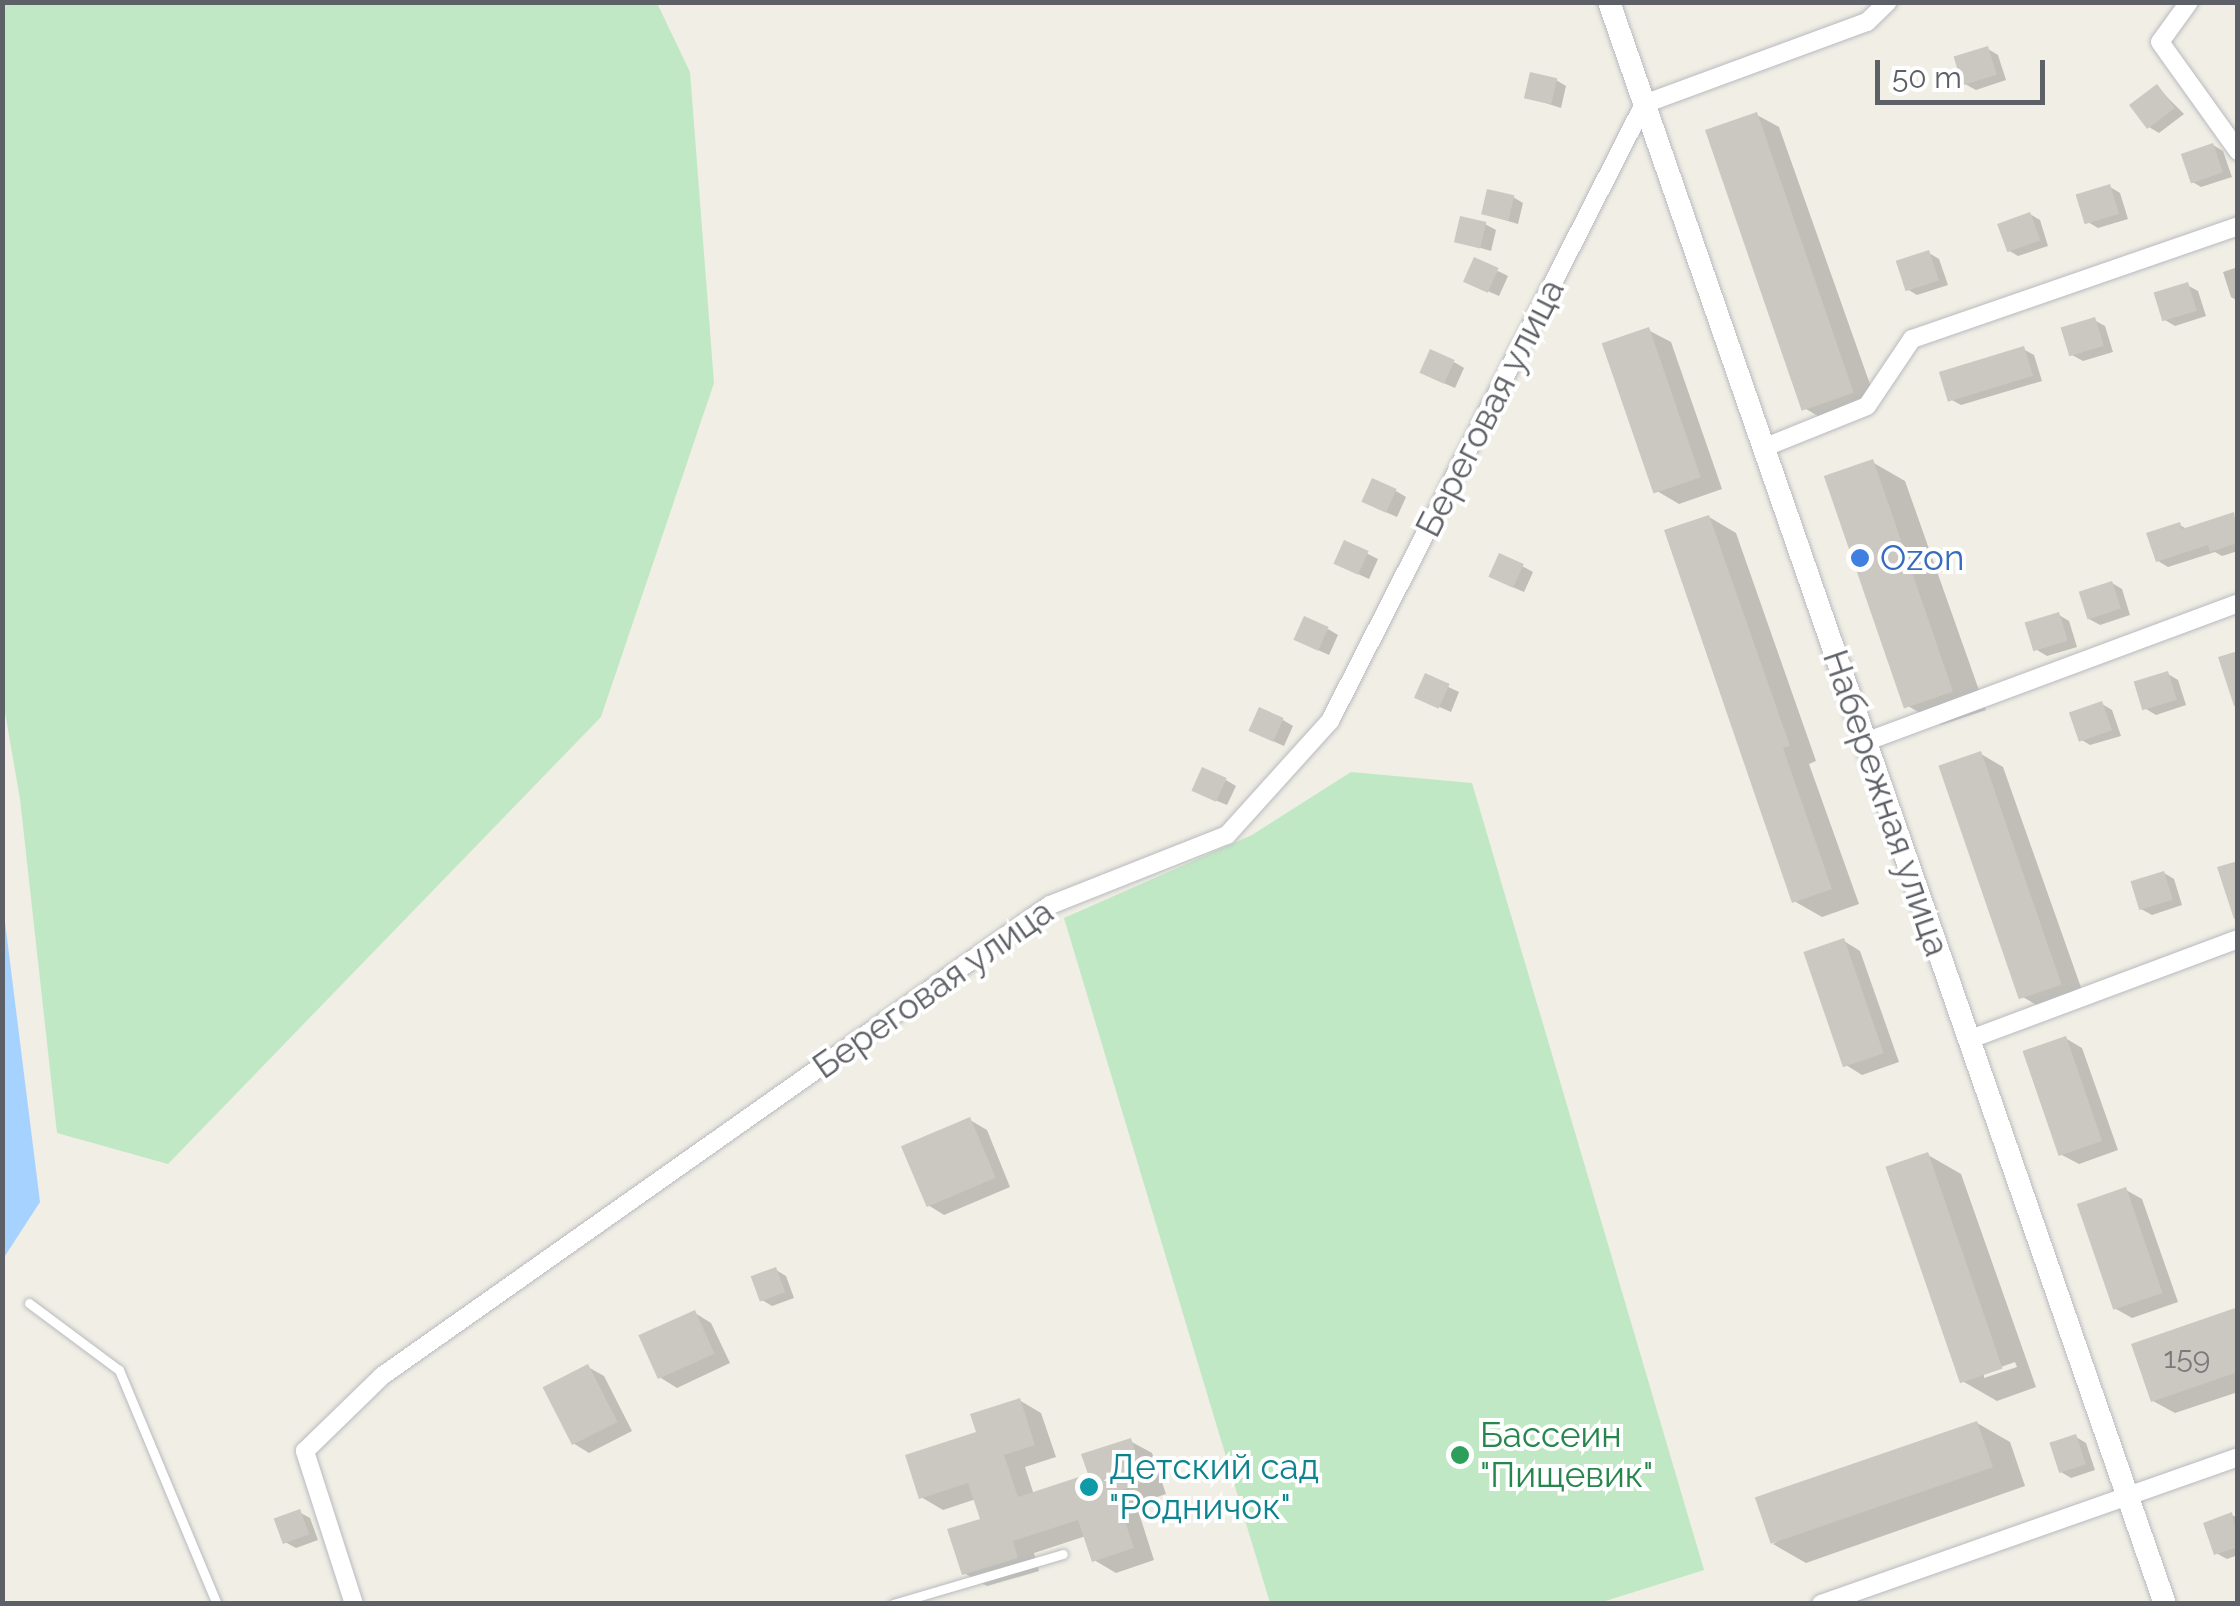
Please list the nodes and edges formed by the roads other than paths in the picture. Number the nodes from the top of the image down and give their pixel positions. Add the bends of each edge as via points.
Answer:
1 (1609, 2) edge
2 (1888, 2) edge
3 (2189, 2) edge
4 (1644, 104) junction
5 (2238, 151) edge
6 (2238, 226) edge
7 (1763, 448) junction
8 (2238, 602) edge
9 (1865, 742) junction
10 (2238, 939) edge
11 (1968, 1040) junction
12 (29, 1302) dead end
13 (2238, 1457) edge
14 (2125, 1498) junction
15 (1064, 1554) dead end
16 (217, 1604) edge
17 (354, 1604) edge
18 (893, 1604) edge
19 (1821, 1604) edge
20 (2164, 1604) edge

1 - 4 street, Набережная улица
2 - 4 street via 1867,22
3 - 5 street via 2160,42
4 - 7 street, Набережная улица
4 - 17 street, Береговая улица via 1330,720 1227,836 1050,904 382,1376 305,1451
6 - 7 street via 1912,339 1866,406
7 - 9 street, Набережная улица
8 - 9 street
9 - 11 street, Набережная улица
10 - 11 street
11 - 14 street, Набережная улица
12 - 16 lane via 119,1370
13 - 14 street
14 - 19 street
14 - 20 street, Набережная улица
15 - 18 lane

